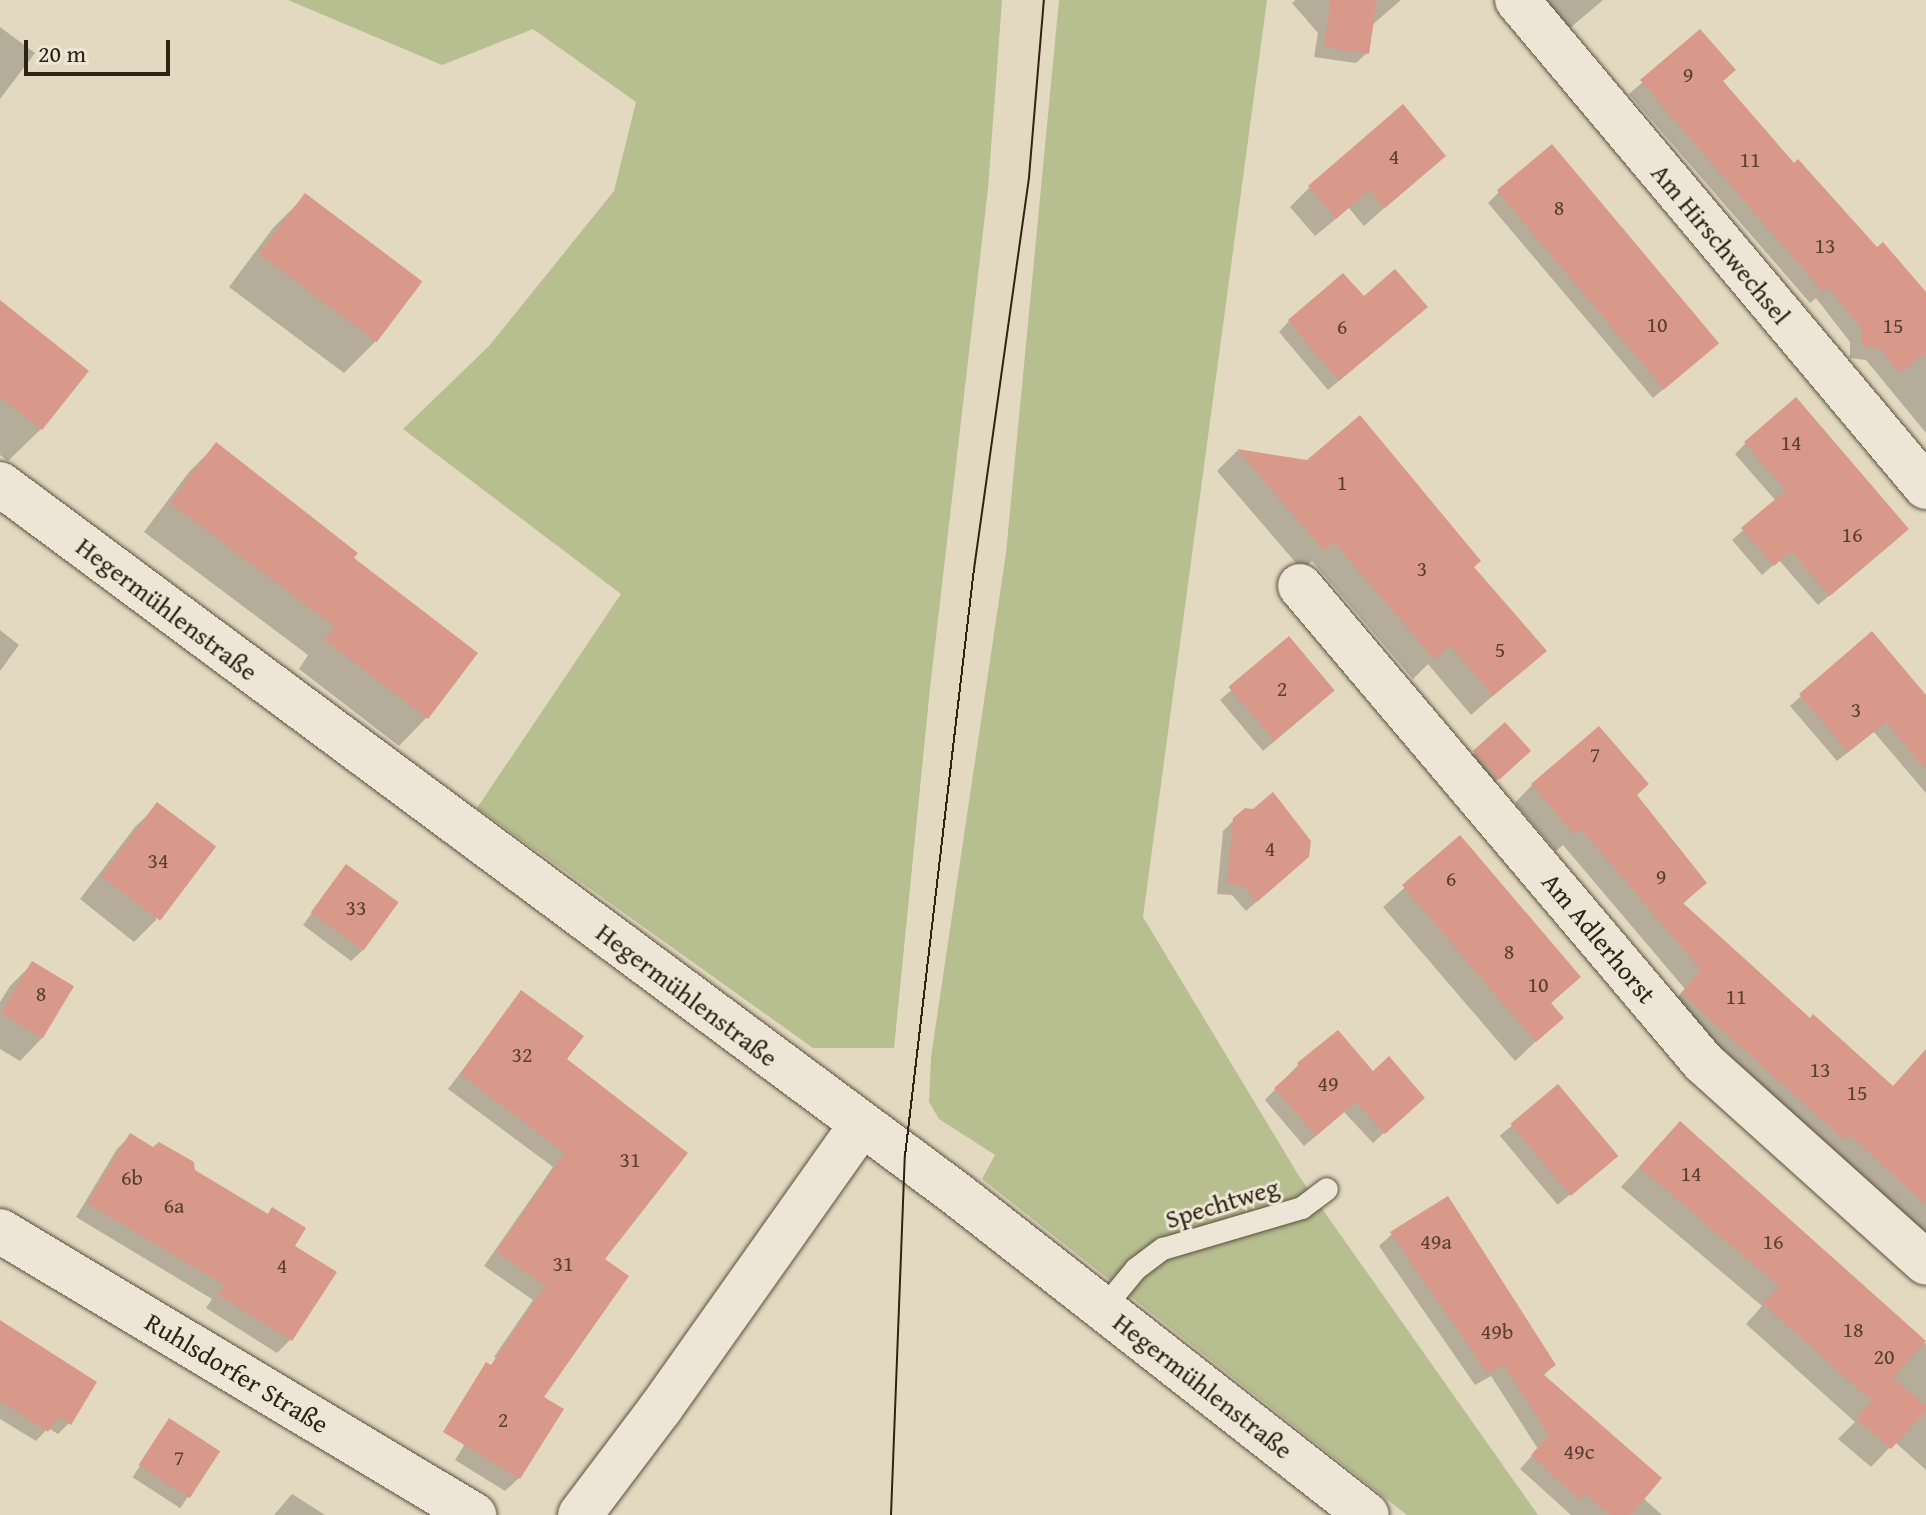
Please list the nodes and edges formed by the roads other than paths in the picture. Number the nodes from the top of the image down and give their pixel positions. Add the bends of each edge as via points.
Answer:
1 (1517, 0) edge
2 (0, 484) edge
3 (1926, 487) edge
4 (1300, 586) dead end
5 (862, 1124) junction
6 (1327, 1189) dead end
7 (0, 1231) edge
8 (1926, 1263) edge
9 (1103, 1309) junction
10 (474, 1515) edge
11 (580, 1515) edge
12 (1367, 1515) edge

1 - 3 street, Am Hirschwechsel
2 - 5 street, Hegermühlenstraße
4 - 8 street, Am Adlerhorst via 1703,1062
5 - 9 street, Hegermühlenstraße
5 - 11 street
6 - 9 lane, Spechtweg via 1302,1208 1163,1249 1136,1269
7 - 10 street, Ruhlsdorfer Straße
9 - 12 street, Hegermühlenstraße

